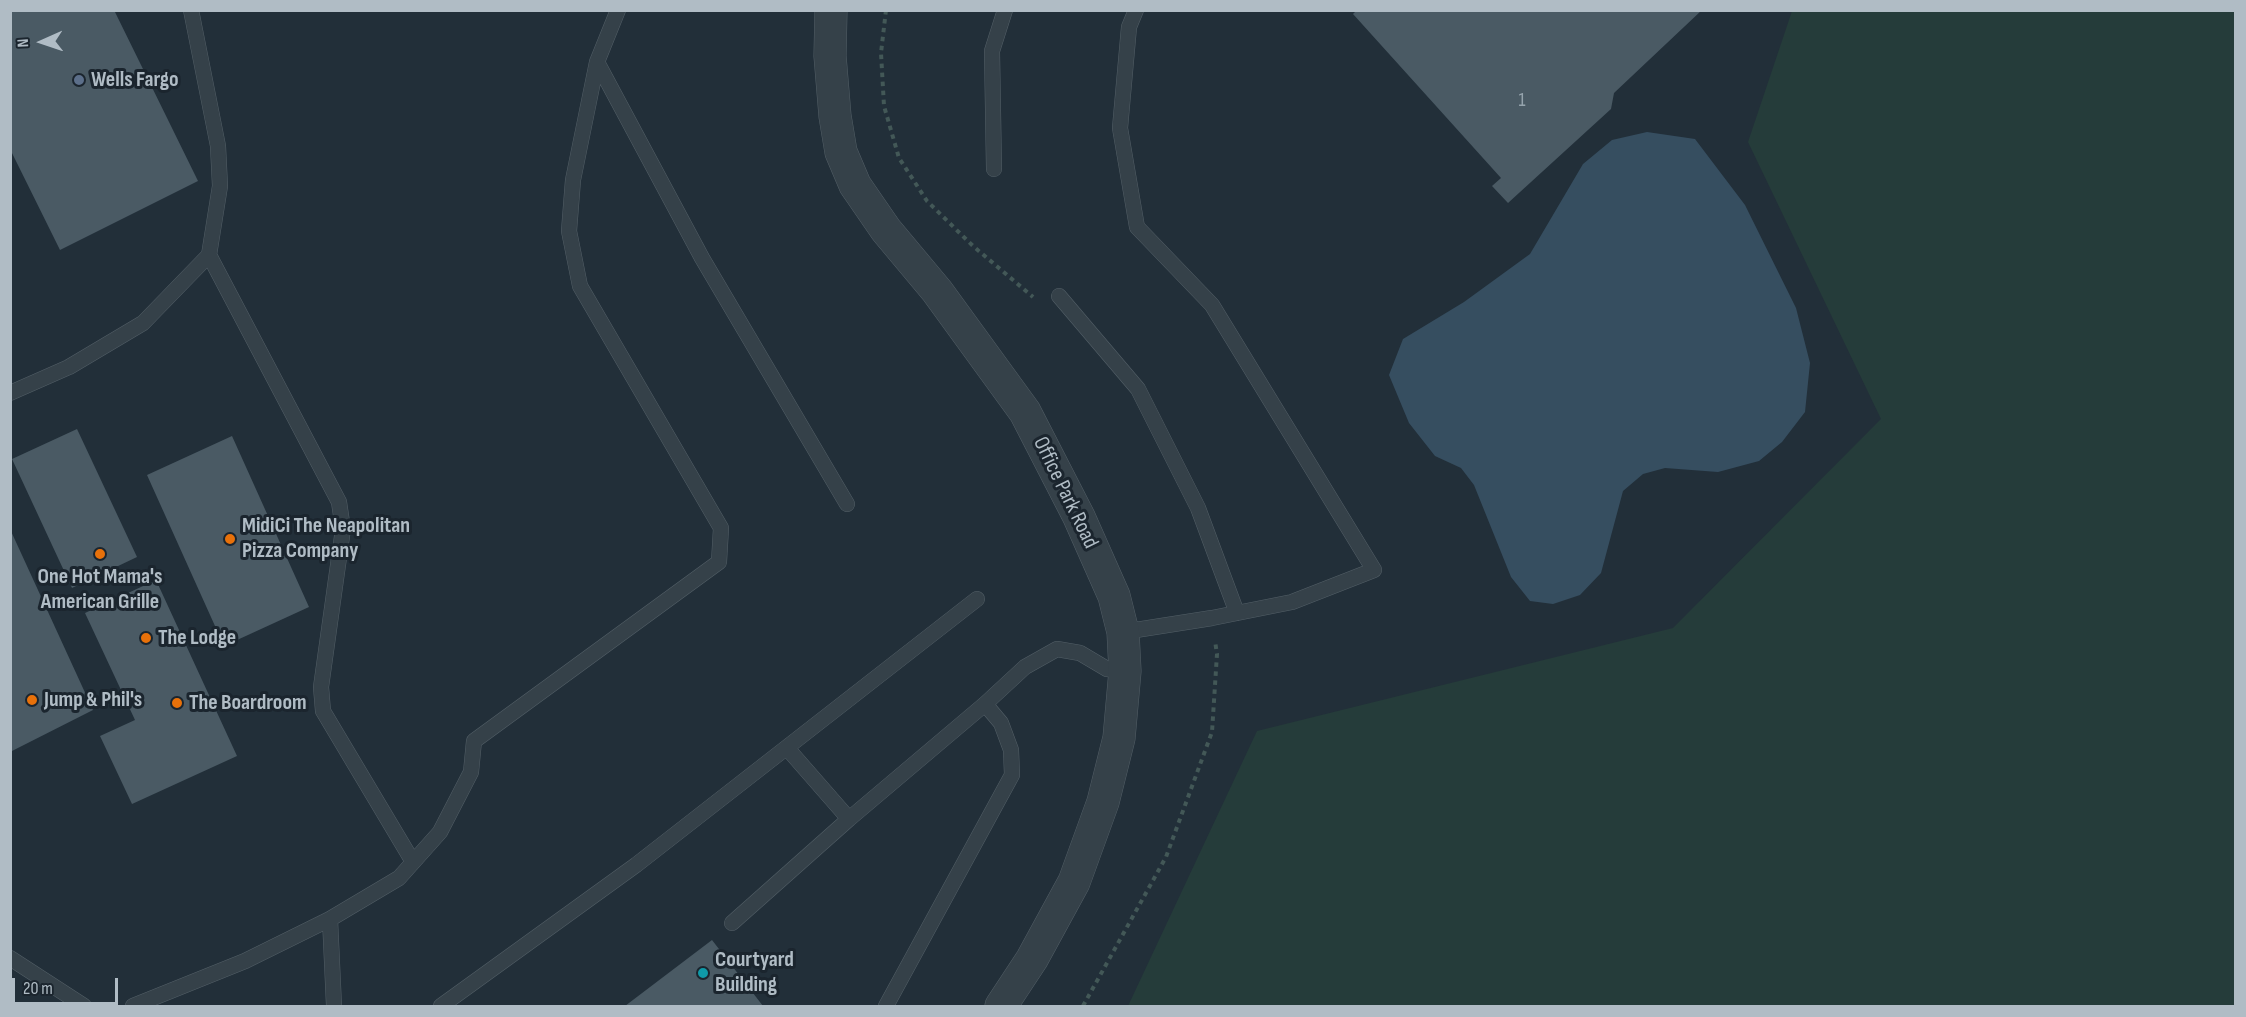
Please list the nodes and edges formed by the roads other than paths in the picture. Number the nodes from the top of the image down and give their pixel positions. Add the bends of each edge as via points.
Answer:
1 (191, 10) edge
2 (618, 10) edge
3 (831, 10) edge
4 (1005, 10) edge
5 (1136, 10) edge
6 (597, 62) junction
7 (994, 169) dead end
8 (208, 255) junction
9 (1059, 296) dead end
10 (10, 393) edge
11 (847, 504) dead end
12 (977, 599) dead end
13 (1237, 613) junction
14 (1123, 632) junction
15 (1125, 670) junction
16 (985, 704) junction
17 (787, 748) junction
18 (849, 819) junction
19 (413, 862) junction
20 (330, 919) junction
21 (732, 923) dead end
22 (10, 958) edge
23 (84, 1006) edge
24 (133, 1006) edge
25 (334, 1006) edge
26 (441, 1006) edge
27 (886, 1006) edge
28 (1001, 1006) edge

1 - 8 lane via 218,146 220,186
2 - 6 lane
3 - 14 street, Office Park Road via 830,56 836,116 842,152 855,185 1025,412 1079,517 1114,596
4 - 7 lane via 992,51
5 - 13 lane via 1129,27 1120,128 1137,227 1212,305 1374,570 1292,602
6 - 11 lane via 702,258
6 - 19 lane via 573,180 569,231 580,286 721,528 719,562 474,741 471,772 440,832
8 - 10 lane via 143,323 69,367
8 - 19 lane via 339,502 343,529 321,687 323,711
9 - 13 lane via 1137,389 1198,508
12 - 17 lane
13 - 14 lane
14 - 15 street, Office Park Road
15 - 16 lane via 1107,669 1080,653 1057,649 1025,667
15 - 28 street, Office Park Road via 1119,738 1103,802 1074,882
16 - 18 lane
16 - 27 lane via 1001,723 1011,750 1012,775
17 - 18 lane
17 - 26 lane via 636,865
18 - 21 lane
19 - 20 lane via 399,878
20 - 24 lane via 245,962
20 - 25 lane
22 - 23 lane

